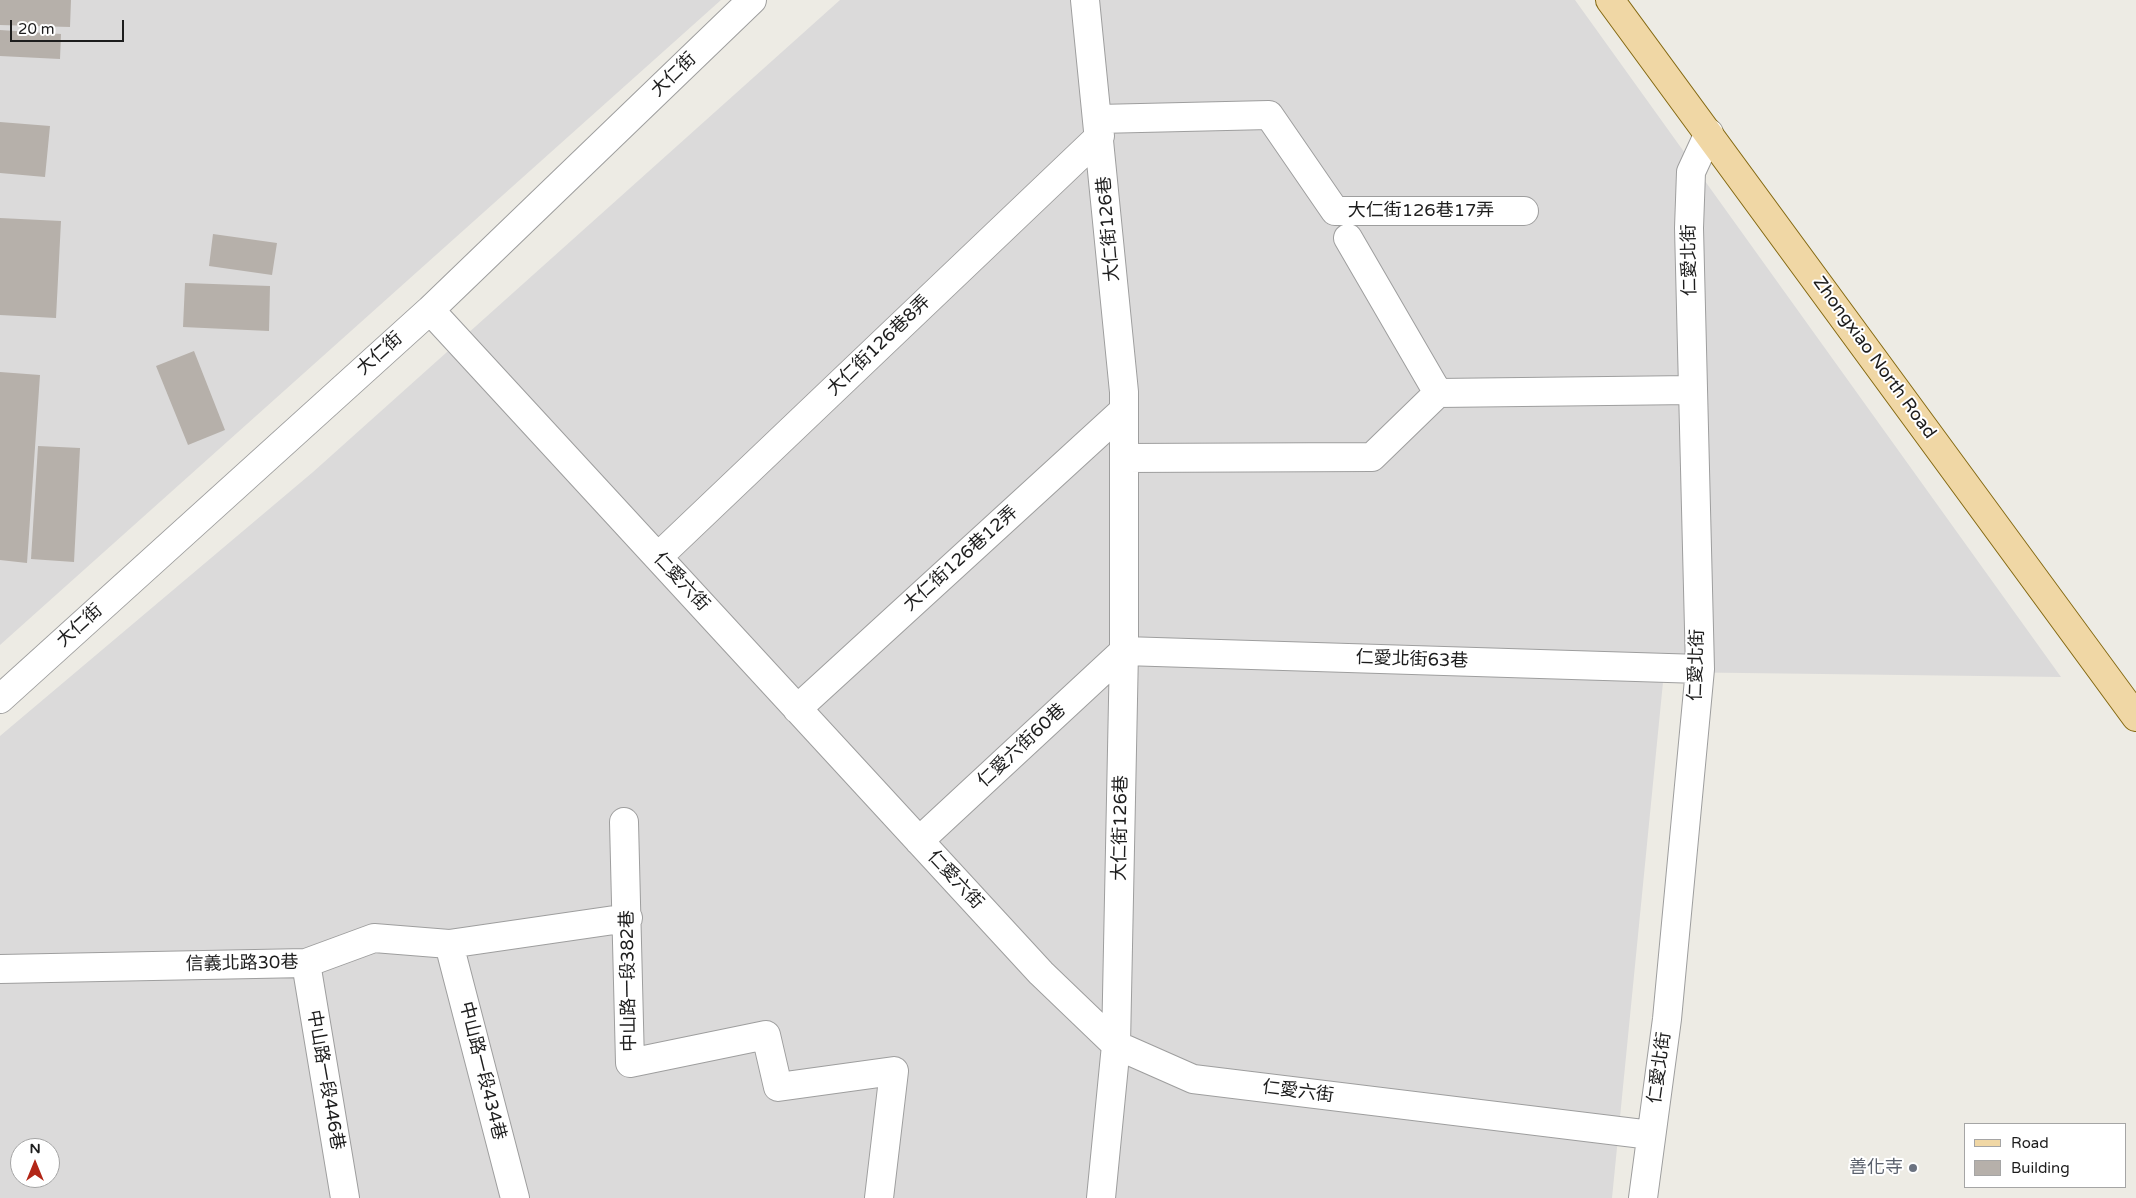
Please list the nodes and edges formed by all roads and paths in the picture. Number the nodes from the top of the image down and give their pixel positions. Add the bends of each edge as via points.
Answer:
1 (752, 0) edge
2 (1085, 0) edge
3 (1610, 0) edge
4 (1099, 127) junction
5 (1709, 133) junction
6 (1524, 210) dead end
7 (1348, 238) dead end
8 (430, 310) junction
9 (1692, 390) junction
10 (1438, 393) junction
11 (1124, 410) junction
12 (1124, 458) junction
13 (658, 557) junction
14 (1124, 651) junction
15 (1700, 669) junction
16 (0, 699) edge
17 (797, 709) junction
18 (2136, 717) edge
19 (624, 822) dead end
20 (919, 841) junction
21 (628, 918) junction
22 (449, 944) junction
23 (306, 963) junction
24 (0, 969) edge
25 (1116, 1045) junction
26 (1651, 1135) junction
27 (345, 1198) edge
28 (515, 1198) edge
29 (879, 1198) edge
30 (1101, 1198) edge
31 (1643, 1198) edge

1 - 8 street, 大仁街
2 - 4 street, 大仁街126巷
3 - 5 main road, Zhongxiao North Road
4 - 6 street, 大仁街126巷17弄 via 1269,115 1335,211
4 - 11 street, 大仁街126巷
4 - 13 street, 大仁街126巷8弄
5 - 9 street, 仁愛北街 via 1691,172
5 - 18 main road, Zhongxiao North Road
7 - 10 street
8 - 13 street, 仁愛六街
8 - 16 street, 大仁街
9 - 10 street
9 - 15 street, 仁愛北街
10 - 12 street via 1372,456
11 - 12 street, 大仁街126巷
11 - 17 street, 大仁街126巷12弄
12 - 14 street, 大仁街126巷
13 - 17 street, 仁愛六街
14 - 15 street, 仁愛北街63巷
14 - 20 street, 仁愛六街60巷
14 - 25 street, 大仁街126巷
15 - 26 street, 仁愛北街 via 1667,1019
17 - 20 street, 仁愛六街
19 - 21 street, 中山路一段382巷
20 - 25 street, 仁愛六街 via 1042,973
21 - 22 street, 信義北路30巷
21 - 29 street, 中山路一段382巷 via 630,1063 766,1035 778,1087 894,1071
22 - 23 street, 信義北路30巷 via 374,938
22 - 28 street, 中山路一段434巷
23 - 24 street, 信義北路30巷
23 - 27 street, 中山路一段446巷
25 - 26 street, 仁愛六街 via 1193,1079
25 - 30 street, 大仁街126巷
26 - 31 street, 仁愛北街

